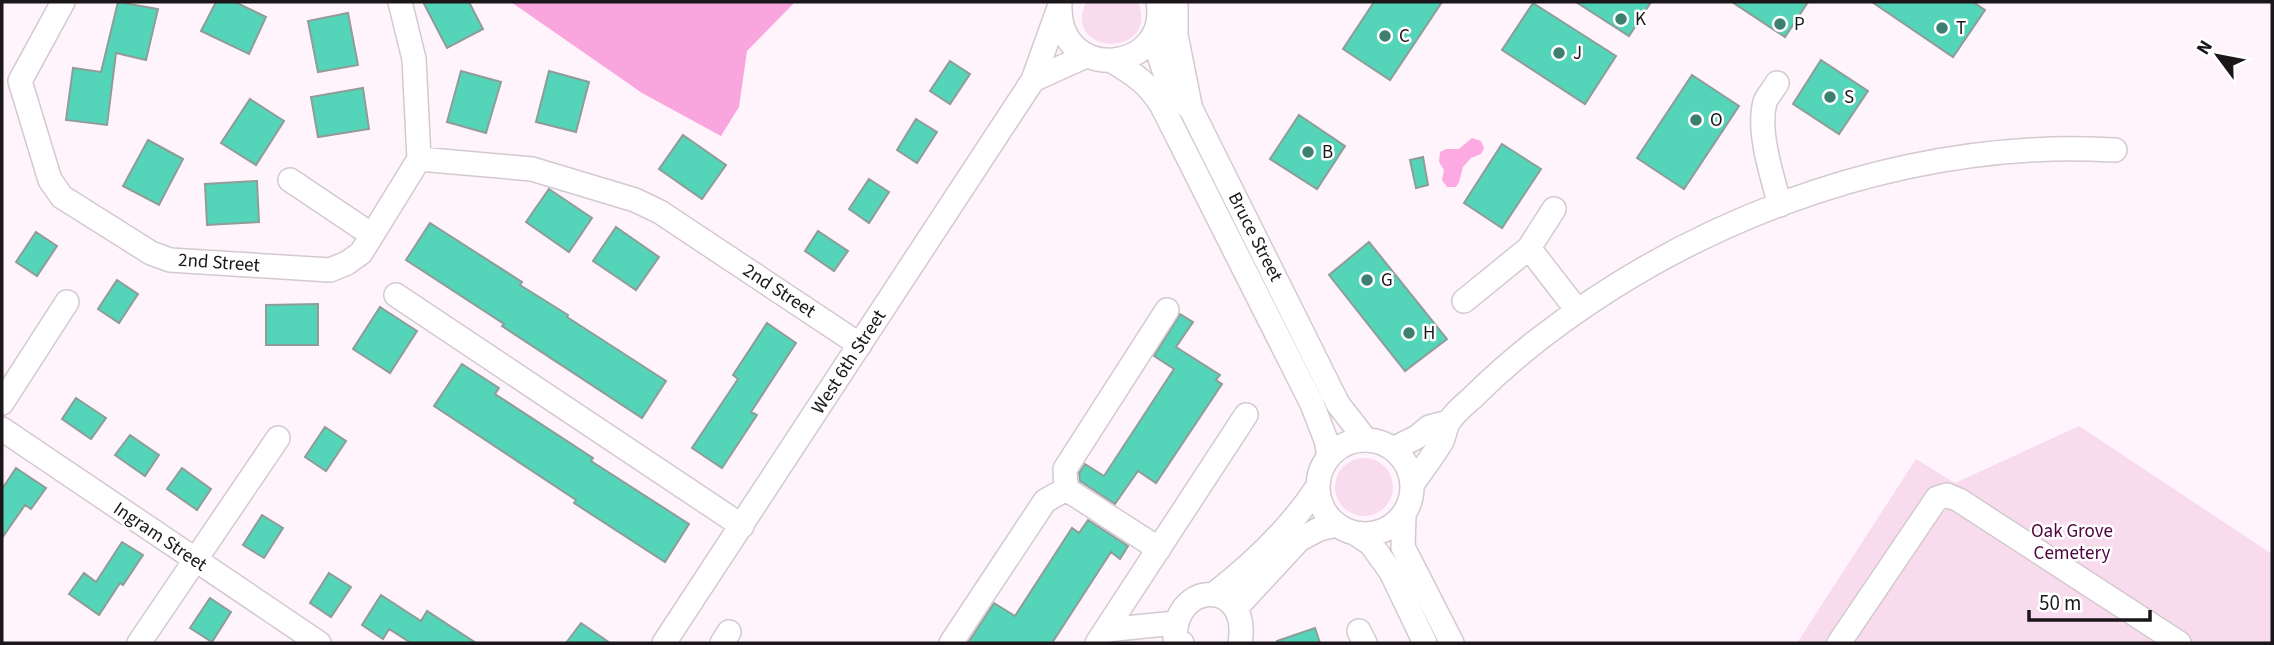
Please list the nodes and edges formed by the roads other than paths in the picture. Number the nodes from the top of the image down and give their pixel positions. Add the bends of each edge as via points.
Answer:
1 (63, 2) edge
2 (400, 2) edge
3 (1060, 3) edge
4 (1163, 4) edge
5 (1155, 32) junction
6 (1086, 55) junction
7 (1112, 61) junction
8 (11, 79) edge
9 (1034, 80) junction
10 (1777, 83) dead end
11 (1192, 111) junction
12 (2115, 149) dead end
13 (419, 159) junction
14 (290, 180) dead end
15 (1780, 205) junction
16 (1554, 209) dead end
17 (372, 235) junction
18 (1529, 248) junction
19 (396, 295) dead end
20 (1464, 300) dead end
21 (67, 302) dead end
22 (1167, 310) dead end
23 (1577, 310) junction
24 (860, 345) junction
25 (2, 403) edge
26 (1246, 415) dead end
27 (1448, 422) junction
28 (2, 429) edge
29 (278, 438) dead end
30 (1366, 440) junction
31 (1393, 449) junction
32 (1329, 456) junction
33 (1412, 485) junction
34 (1318, 486) junction
35 (1066, 489) junction
36 (1404, 514) junction
37 (742, 526) junction
38 (1346, 529) junction
39 (1159, 548) junction
40 (194, 560) junction
41 (1214, 594) junction
42 (1236, 608) junction
43 (1178, 633) edge
44 (1102, 637) edge
45 (139, 643) edge
46 (319, 643) edge
47 (664, 643) edge
48 (951, 643) edge
49 (1240, 643) edge
50 (1425, 643) edge
51 (1452, 643) edge
52 (1839, 643) edge
53 (2179, 643) edge

1 - 8 street, 2nd Street
2 - 13 street via 414,59
3 - 6 street via 1065,34
3 - 9 street, West 6th Street
4 - 5 street, Bruce Street
4 - 11 street via 1176,34
5 - 7 street via 1138,52
5 - 11 street, Bruce Street via 1161,70
6 - 7 street, Bruce Street
6 - 9 street
7 - 32 street, Bruce Street via 1144,81 1162,106 1312,404
8 - 17 street, 2nd Street via 50,180 62,197 151,253 170,260 330,270 361,253
9 - 24 street, West 6th Street
10 - 15 street via 1765,101 1764,125 1766,154
11 - 30 street, Bruce Street via 1338,404
12 - 15 street via 2040,149 1921,164
13 - 17 street, 2nd Street
13 - 24 street, 2nd Street via 532,169 635,200
14 - 17 street
15 - 23 street via 1678,249
16 - 18 street
18 - 20 street
18 - 23 street
19 - 37 street
21 - 25 street
22 - 35 street via 1065,469
23 - 27 street via 1504,366
24 - 37 street, West 6th Street
26 - 39 street
27 - 31 street via 1429,427
27 - 33 street via 1443,439
28 - 40 street, Ingram Street
29 - 40 street
30 - 31 street
30 - 32 street via 1346,444
31 - 33 street via 1407,465
32 - 34 street
33 - 36 street
34 - 38 street via 1322,508
34 - 41 street via 1287,528
35 - 39 street
35 - 48 street via 1045,500
36 - 38 street via 1378,533
36 - 51 street via 1403,547
37 - 47 street, West 6th Street
38 - 42 street via 1320,530 1299,540
38 - 50 street via 1371,544 1391,572
39 - 44 street
40 - 45 street
40 - 46 street, Ingram Street
41 - 42 street
41 - 43 street via 1198,596 1184,607
42 - 49 street
43 - 44 street
52 - 53 street via 1937,498 1947,495

